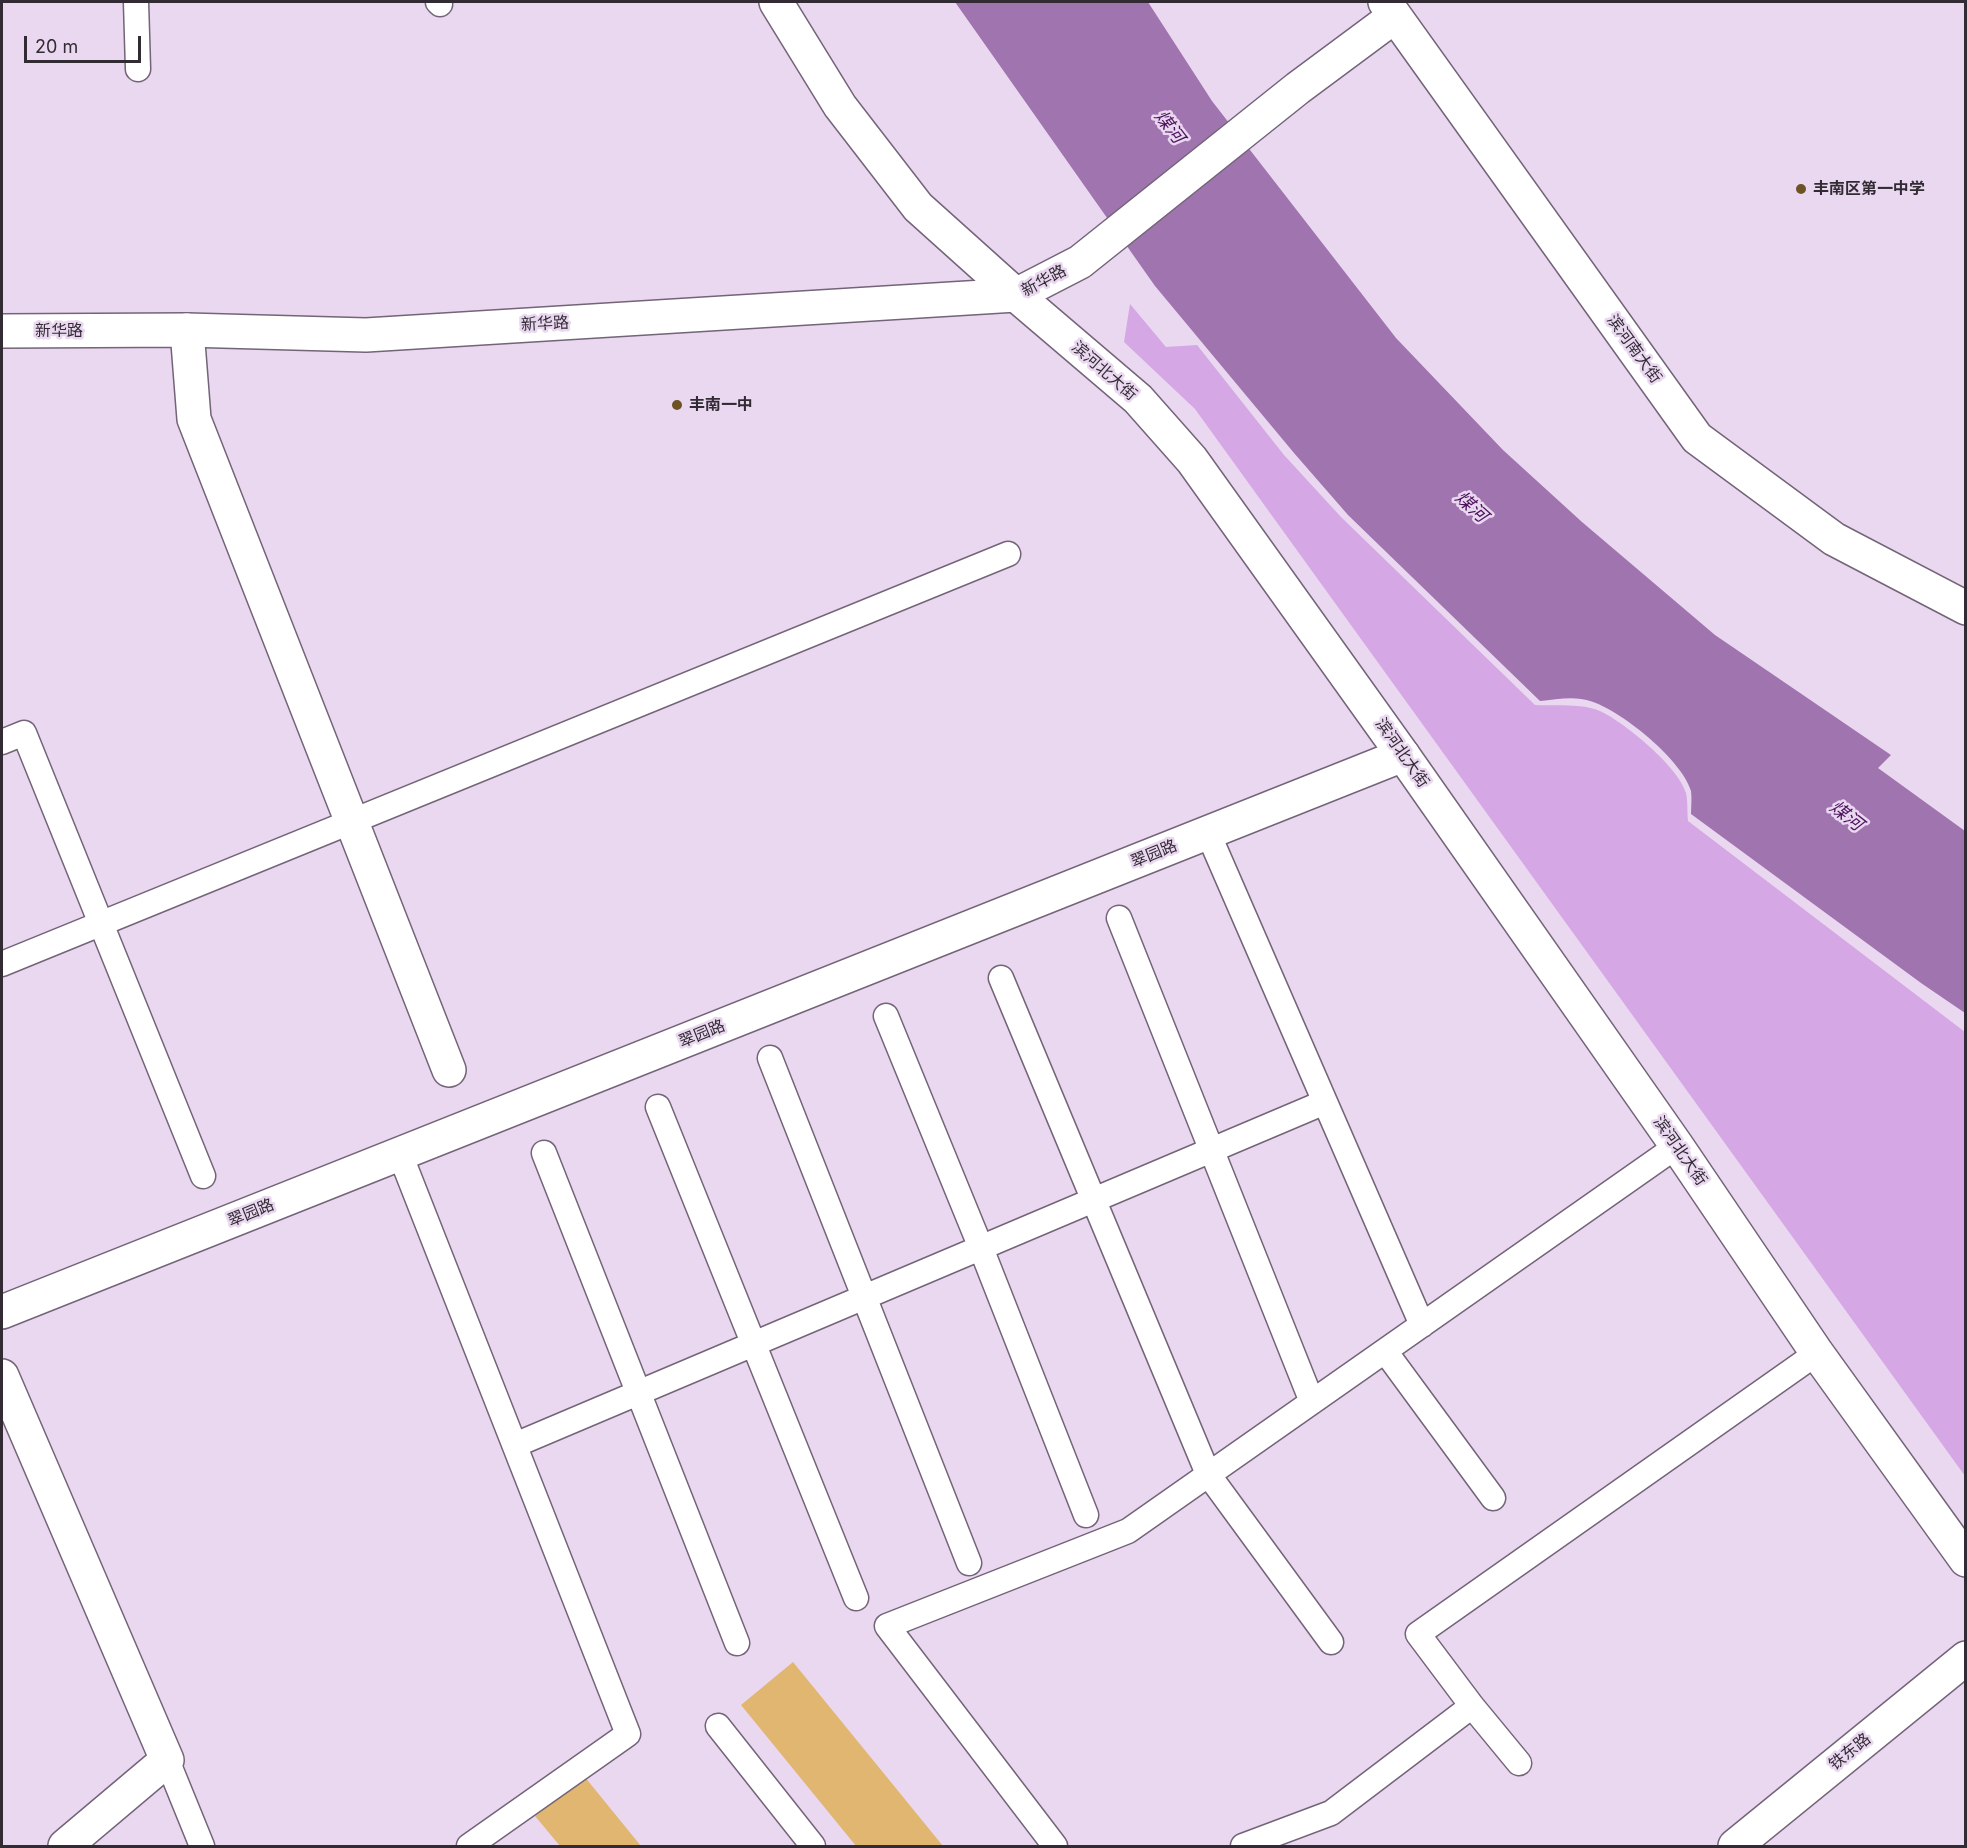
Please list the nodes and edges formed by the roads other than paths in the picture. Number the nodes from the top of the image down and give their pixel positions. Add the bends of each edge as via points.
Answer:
1 (136, 2) edge
2 (776, 2) edge
3 (1390, 9) edge
4 (138, 69) dead end
5 (1016, 295) junction
6 (187, 330) junction
7 (2, 331) edge
8 (1008, 554) dead end
9 (1965, 608) edge
10 (2, 742) edge
11 (1403, 755) junction
12 (352, 821) junction
13 (1208, 833) junction
14 (1119, 918) dead end
15 (100, 923) junction
16 (2, 964) edge
17 (1001, 978) dead end
18 (886, 1016) dead end
19 (770, 1058) dead end
20 (449, 1070) dead end
21 (1325, 1102) junction
22 (658, 1107) dead end
23 (1677, 1146) junction
24 (1211, 1150) junction
25 (400, 1154) junction
26 (544, 1154) dead end
27 (202, 1176) dead end
28 (1095, 1200) junction
29 (981, 1248) junction
30 (864, 1298) junction
31 (2, 1312) edge
32 (1422, 1325) junction
33 (753, 1344) junction
34 (1385, 1351) junction
35 (1817, 1353) junction
36 (2, 1376) edge
37 (638, 1393) junction
38 (1312, 1402) junction
39 (515, 1445) junction
40 (1208, 1474) junction
41 (1493, 1498) dead end
42 (1086, 1515) dead end
43 (1965, 1560) edge
44 (969, 1563) dead end
45 (856, 1598) dead end
46 (1331, 1642) dead end
47 (737, 1643) dead end
48 (1965, 1658) edge
49 (1472, 1706) junction
50 (718, 1726) dead end
51 (167, 1760) junction
52 (1519, 1763) dead end
53 (65, 1846) edge
54 (202, 1846) edge
55 (469, 1846) edge
56 (813, 1846) edge
57 (1056, 1846) edge
58 (1243, 1846) edge
59 (1735, 1846) edge

1 - 4 lane
2 - 5 street, 滨河北大街 via 840,106 918,207
3 - 5 street, 新华路 via 1298,88 1080,262
3 - 9 street, 滨河南大街 via 1697,438 1834,539
5 - 6 street, 新华路 via 366,335
5 - 11 street, 滨河北大街 via 1138,399 1192,460
6 - 7 street, 新华路
6 - 12 street via 194,419
8 - 12 lane
10 - 15 lane via 24,733
11 - 13 street, 翠园路
11 - 23 street, 滨河北大街
12 - 15 lane
12 - 20 street
13 - 21 lane
13 - 25 street, 翠园路
14 - 24 lane
15 - 16 lane
15 - 27 lane
17 - 28 lane
18 - 29 lane
19 - 30 lane
21 - 24 lane
21 - 32 lane
22 - 33 lane
23 - 32 lane
23 - 35 street, 滨河北大街
24 - 28 lane
24 - 38 lane
25 - 31 street, 翠园路
25 - 39 lane
26 - 37 lane
28 - 29 lane
28 - 40 lane
29 - 30 lane
29 - 42 lane
30 - 33 lane
30 - 44 lane
32 - 34 lane
33 - 37 lane
33 - 45 lane
34 - 38 lane
34 - 41 lane
35 - 43 street, 滨河北大街
35 - 49 lane via 1418,1634
36 - 51 street
37 - 39 lane
37 - 47 lane
38 - 40 lane
39 - 55 lane via 628,1734
40 - 46 lane
40 - 57 lane via 1128,1531 887,1626
48 - 59 street, 铁东路
49 - 52 lane
49 - 58 lane via 1330,1813
50 - 56 lane
51 - 53 street
51 - 54 lane

